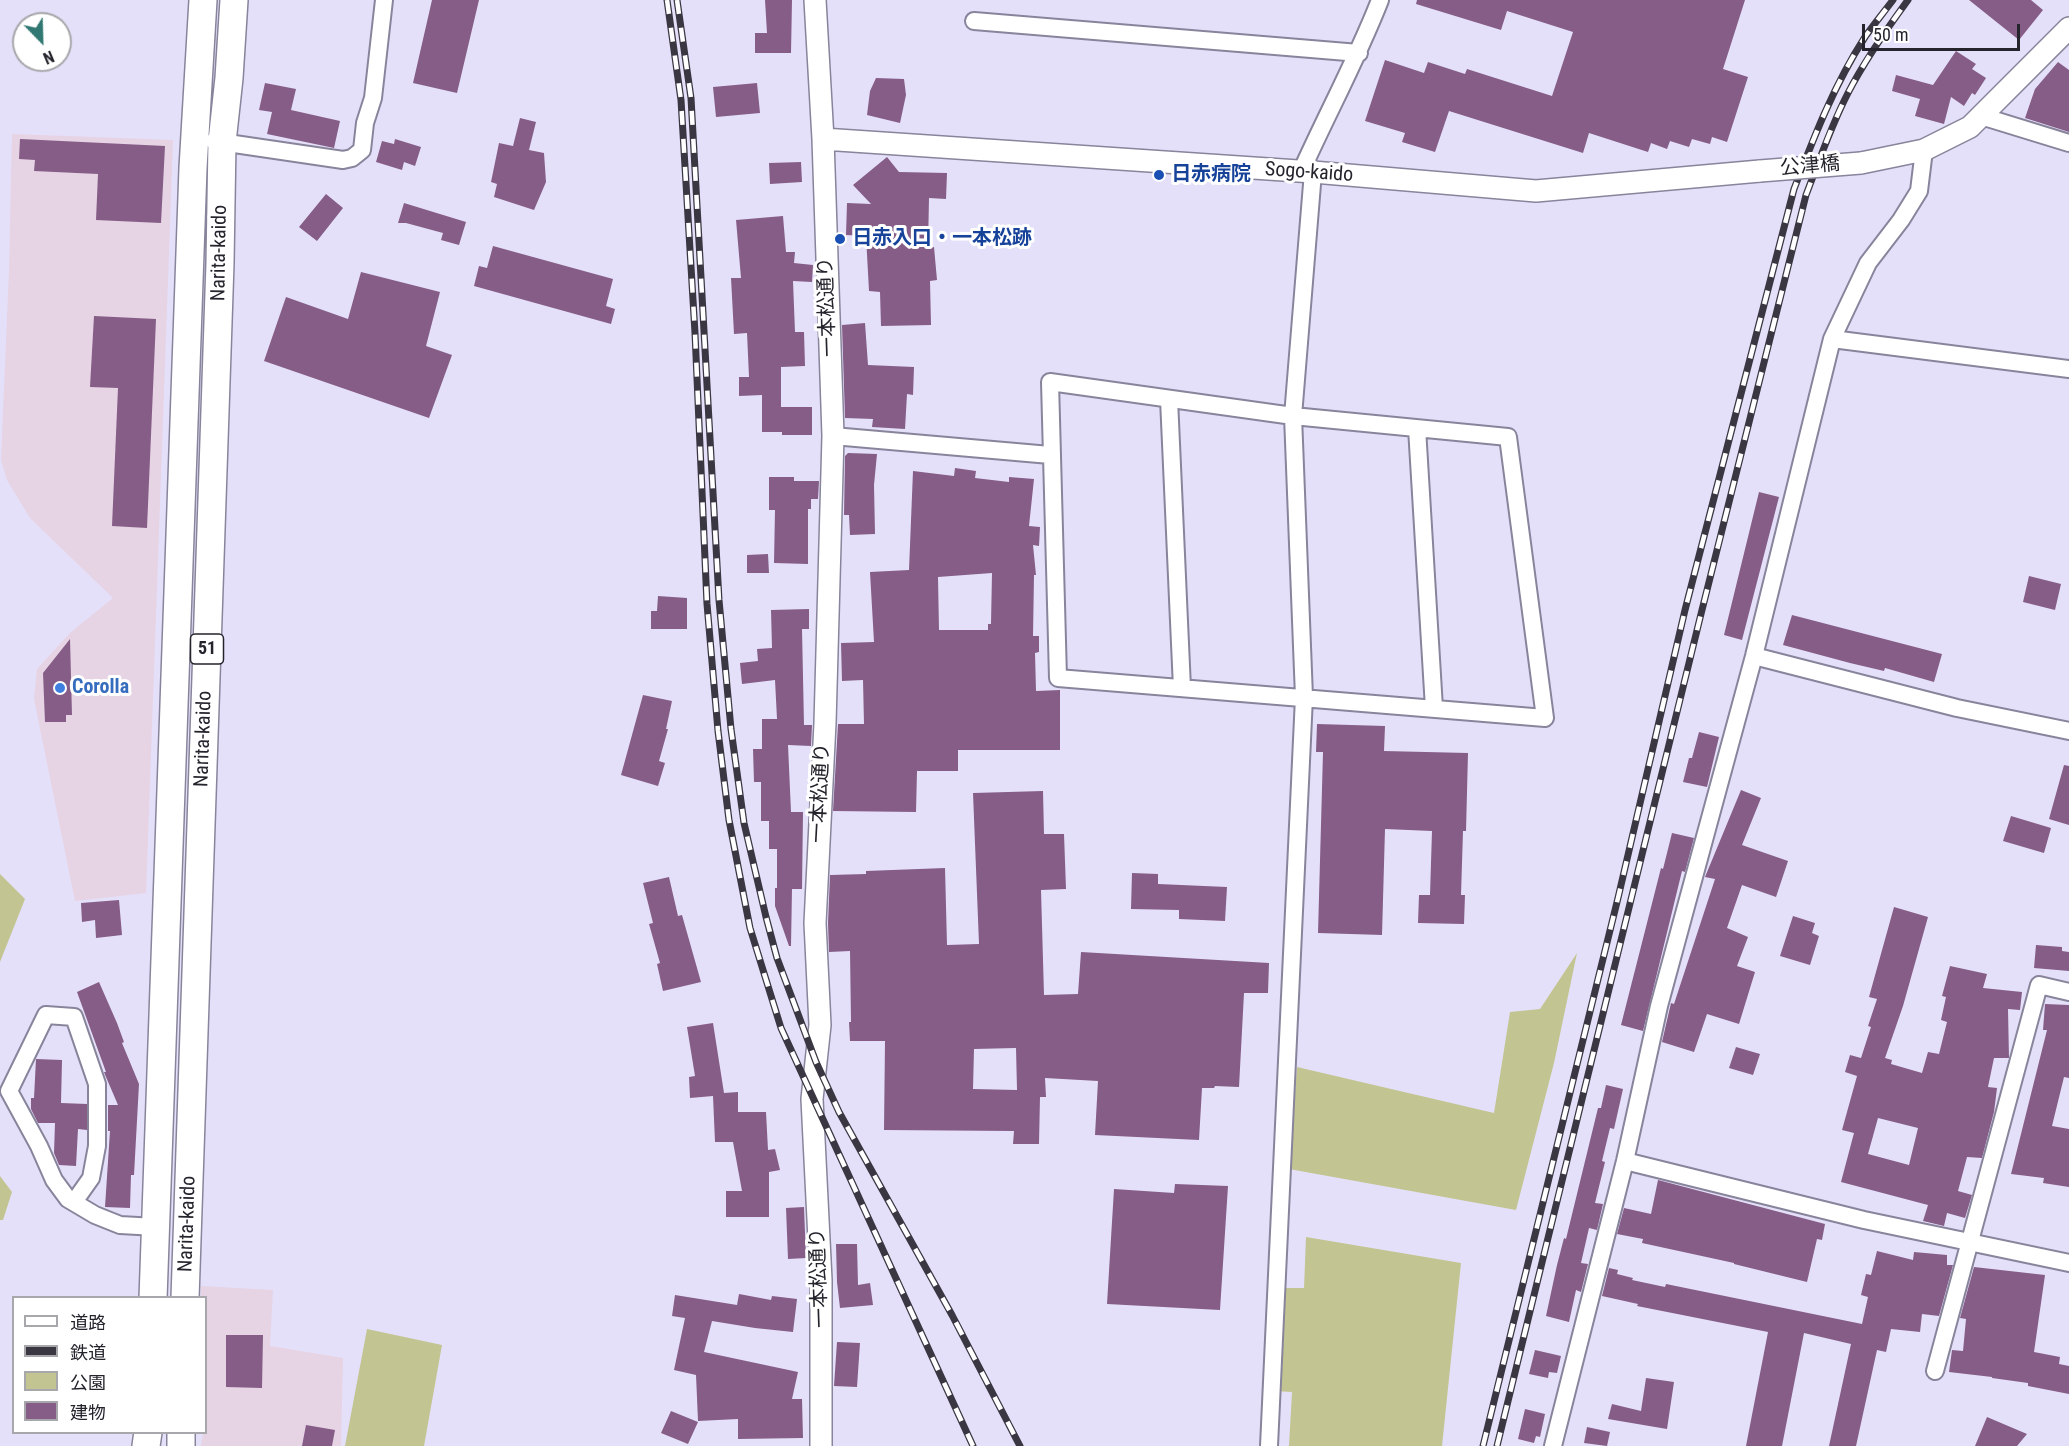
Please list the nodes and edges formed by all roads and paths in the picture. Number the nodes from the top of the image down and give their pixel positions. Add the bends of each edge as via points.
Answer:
1 (203, 0) edge
2 (234, 0) edge
3 (384, 0) edge
4 (815, 0) edge
5 (1380, 0) edge
6 (974, 21) dead end
7 (2069, 28) edge
8 (1359, 52) junction
9 (1981, 116) junction
10 (194, 138) junction
11 (823, 139) junction
12 (222, 142) junction
13 (2069, 143) edge
14 (1924, 150) junction
15 (1760, 171) joint
16 (1307, 172) junction
17 (1832, 339) junction
18 (2069, 369) edge
19 (1169, 399) junction
20 (1293, 416) junction
21 (1417, 428) junction
22 (833, 436) junction
23 (1050, 455) junction
24 (1754, 656) junction
25 (1182, 688) junction
26 (1304, 697) junction
27 (1434, 708) junction
28 (2069, 731) edge
29 (2069, 992) edge
30 (1625, 1161) junction
31 (74, 1202) junction
32 (156, 1227) junction
33 (1970, 1243) junction
34 (2069, 1263) edge
35 (153, 1296) edge
36 (186, 1296) edge
37 (1935, 1371) dead end
38 (821, 1446) edge
39 (1269, 1446) edge
40 (1553, 1446) edge

1 - 10 highway, Narita-kaido / 51
2 - 12 highway, Narita-kaido / 51
3 - 12 street via 373,98 364,123 362,150 342,160
4 - 11 street, 一本松通り
5 - 8 street
6 - 8 street
7 - 9 street
8 - 16 street via 1323,123
9 - 13 street
9 - 14 street via 1970,127
10 - 12 street
10 - 32 highway, Narita-kaido / 51
11 - 16 street, Sogo-kaido
11 - 22 street, 一本松通り
12 - 36 highway, Narita-kaido / 51
14 - 15 street, 公津橋, bridge via 1861,163
14 - 17 street via 1919,190 1902,220 1868,263
15 - 16 street, Sogo-kaido via 1536,191
16 - 20 street
17 - 18 street
17 - 24 street
19 - 20 street
19 - 23 street via 1050,382
19 - 25 street
20 - 21 street
20 - 26 street
21 - 27 street
21 - 27 street via 1508,437 1545,718
22 - 23 street
22 - 38 street, 一本松通り via 815,923 820,1025 812,1099 821,1280
23 - 25 street via 1058,678
24 - 28 street via 1957,708
24 - 30 street via 1659,1006
25 - 26 street
26 - 27 street
26 - 39 street
29 - 33 street via 2039,985
30 - 33 street
30 - 40 street
31 - 31 street via 54,1180 9,1091 46,1015 74,1017 97,1084 97,1146 91,1178
31 - 32 street via 120,1225
32 - 35 highway, Narita-kaido / 51
33 - 34 street
33 - 37 street

